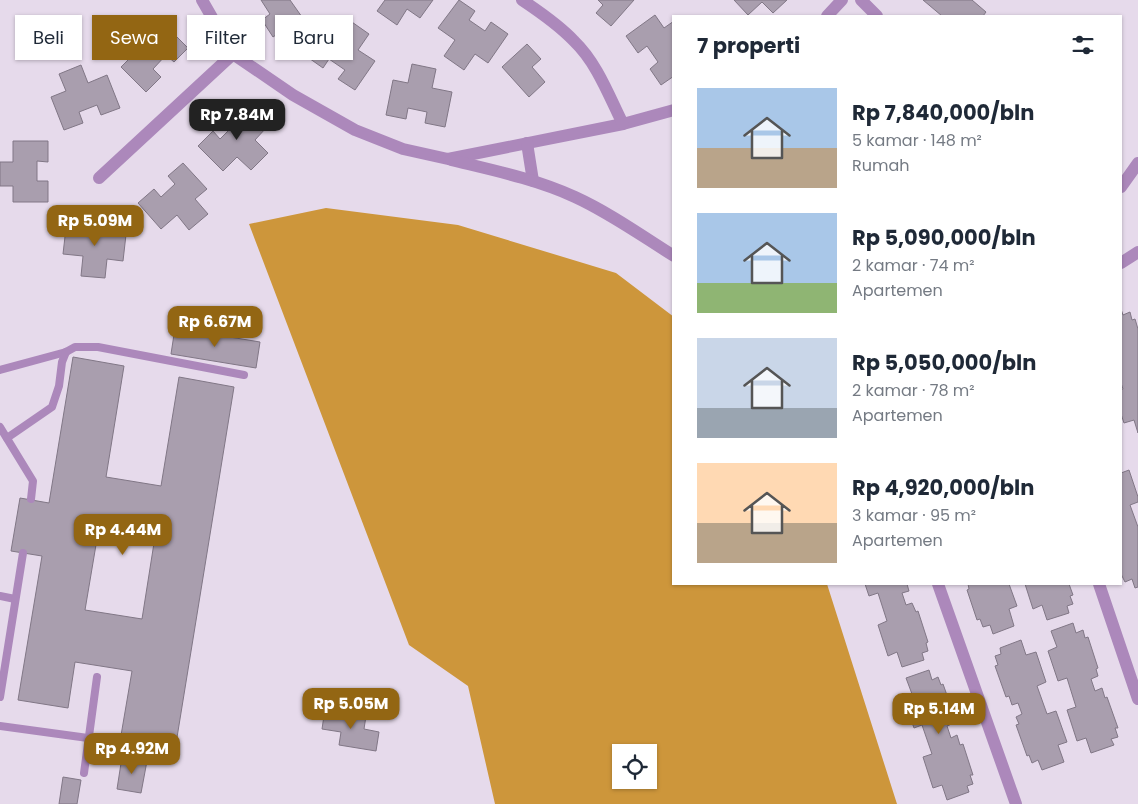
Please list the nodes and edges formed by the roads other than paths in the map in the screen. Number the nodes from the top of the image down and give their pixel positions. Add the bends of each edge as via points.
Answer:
1 (202, 0) edge
2 (522, 0) edge
3 (842, 0) edge
4 (860, 0) edge
5 (211, 15) edge
6 (828, 15) edge
7 (876, 15) edge
8 (227, 60) edge
9 (242, 60) edge
10 (672, 111) edge
11 (623, 124) junction
12 (527, 143) junction
13 (448, 159) junction
14 (1138, 163) edge
15 (100, 178) dead end
16 (534, 181) junction
17 (1122, 186) edge
18 (1138, 252) edge
19 (672, 255) edge
20 (1122, 262) edge
21 (66, 352) junction
22 (0, 370) edge
23 (244, 375) dead end
24 (0, 427) edge
25 (7, 438) junction
26 (32, 500) dead end
27 (23, 553) dead end
28 (938, 585) edge
29 (1099, 585) edge
30 (0, 596) edge
31 (15, 599) junction
32 (97, 677) dead end
33 (0, 697) edge
34 (1138, 699) edge
35 (0, 726) edge
36 (88, 738) junction
37 (84, 774) dead end
38 (1016, 804) edge

1 - 5 street
2 - 11 street via 549,18 575,42 598,72
3 - 6 street
4 - 7 street
8 - 15 street
9 - 13 street via 293,95 355,130 403,149
10 - 11 street
11 - 12 street
12 - 13 street
12 - 16 street
13 - 16 street
14 - 17 street
16 - 19 street via 574,197
18 - 20 street
21 - 22 lane
21 - 23 lane via 75,347 98,347
21 - 25 lane via 52,407
24 - 25 lane
25 - 26 lane via 33,481
27 - 31 lane
28 - 38 street
29 - 34 street
30 - 31 lane
31 - 33 lane
32 - 36 lane
35 - 36 lane
36 - 37 lane

